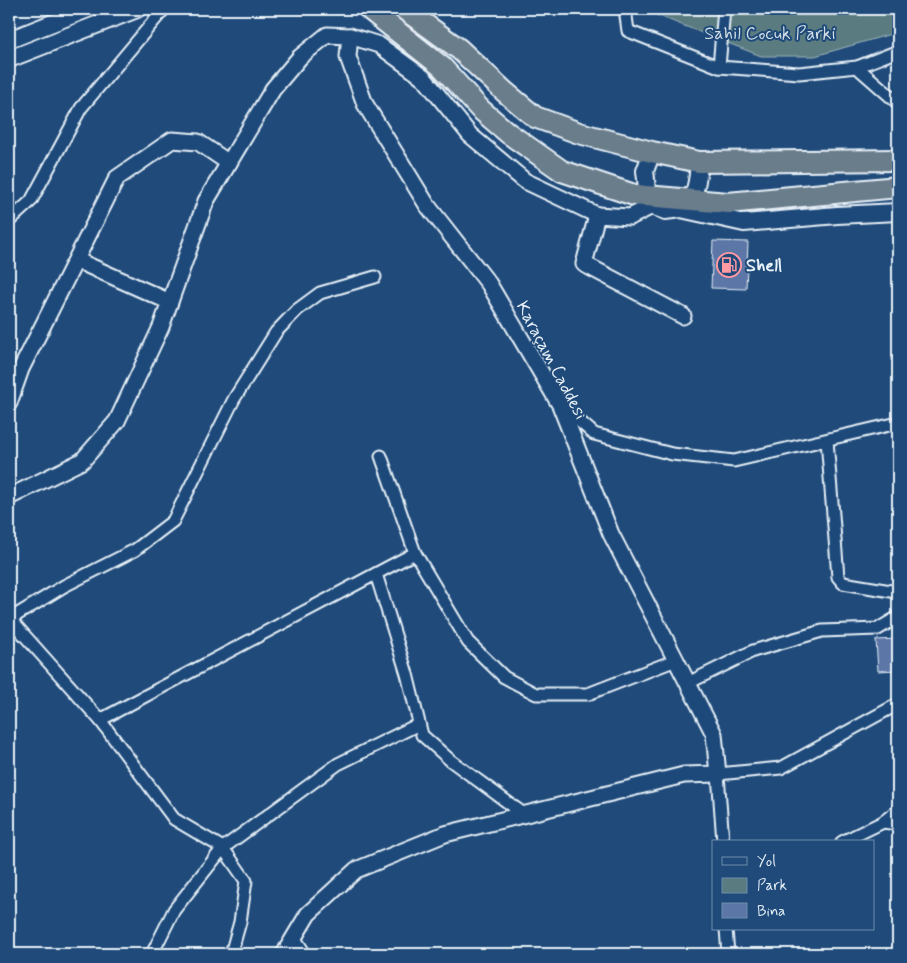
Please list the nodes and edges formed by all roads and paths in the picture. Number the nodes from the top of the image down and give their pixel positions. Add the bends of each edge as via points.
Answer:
1 (88, 9) edge
2 (137, 9) edge
3 (164, 9) edge
4 (369, 9) edge
5 (404, 9) edge
6 (625, 9) edge
7 (724, 9) edge
8 (350, 36) junction
9 (9, 40) edge
10 (898, 51) edge
11 (9, 59) edge
12 (719, 67) junction
13 (857, 67) junction
14 (898, 103) edge
15 (652, 152) junction
16 (898, 160) edge
17 (699, 162) junction
18 (229, 163) junction
19 (898, 187) edge
20 (650, 201) junction
21 (686, 204) junction
22 (898, 212) edge
23 (597, 215) junction
24 (9, 221) edge
25 (76, 260) junction
26 (375, 278) dead end
27 (170, 302) junction
28 (683, 316) dead end
29 (9, 403) edge
30 (560, 405) junction
31 (898, 423) edge
32 (826, 440) junction
33 (381, 456) dead end
34 (9, 497) edge
35 (416, 553) junction
36 (376, 574) junction
37 (898, 591) edge
38 (898, 616) edge
39 (9, 619) edge
40 (676, 660) junction
41 (688, 683) junction
42 (898, 704) edge
43 (100, 720) junction
44 (419, 724) junction
45 (718, 774) junction
46 (898, 810) edge
47 (525, 815) junction
48 (883, 822) junction
49 (898, 824) edge
50 (723, 840) edge
51 (846, 840) edge
52 (223, 848) junction
53 (726, 930) edge
54 (294, 937) junction
55 (152, 954) edge
56 (231, 954) edge
57 (284, 954) edge
58 (305, 954) edge
59 (728, 954) edge

1 - 9 main road
2 - 11 main road
3 - 24 street via 81,108 31,201
4 - 20 highway via 442,67 494,121 562,171
5 - 15 highway via 459,49 535,117 579,133
6 - 12 street via 628,31
7 - 12 street
8 - 18 street via 327,35 300,57 273,90
8 - 23 street via 379,44 424,78 470,135 525,181
8 - 30 street, Karaçam Caddesi via 348,57 365,104 427,205 489,284
10 - 13 street
12 - 13 street via 799,73
13 - 14 street
15 - 17 highway
15 - 20 main road via 645,171
16 - 17 highway
17 - 21 main road via 698,179
18 - 25 street via 198,142 172,140 117,178
18 - 27 street via 206,201
19 - 21 highway
20 - 21 highway
20 - 23 street via 630,217
21 - 22 main road via 744,224 837,214
23 - 28 street via 584,264
25 - 27 street
25 - 29 street via 21,369
26 - 39 street via 320,293 297,310 276,332 234,399 173,521 135,550 64,586
27 - 34 street via 117,421 82,461
30 - 32 street via 594,434 672,454 734,461
30 - 40 street, Karaçam Caddesi via 611,534
31 - 32 street
32 - 37 street via 838,577 843,583
33 - 35 street
35 - 36 street
35 - 40 street via 468,642 504,677 536,694 588,694
36 - 43 street
36 - 44 street
38 - 41 street via 878,629 822,632 754,651
39 - 43 street
40 - 41 street, Karaçam Caddesi
41 - 45 street, Karaçam Caddesi via 714,734
42 - 45 street via 781,768
43 - 52 street via 174,819
44 - 47 street via 422,735 450,760
44 - 52 street via 338,764
45 - 47 street via 684,775
45 - 50 street
46 - 48 street
47 - 54 street via 445,834 356,870 308,914
48 - 49 street
48 - 51 street
52 - 55 street via 174,910
52 - 56 street via 246,881
53 - 59 street
54 - 57 street
54 - 58 street

